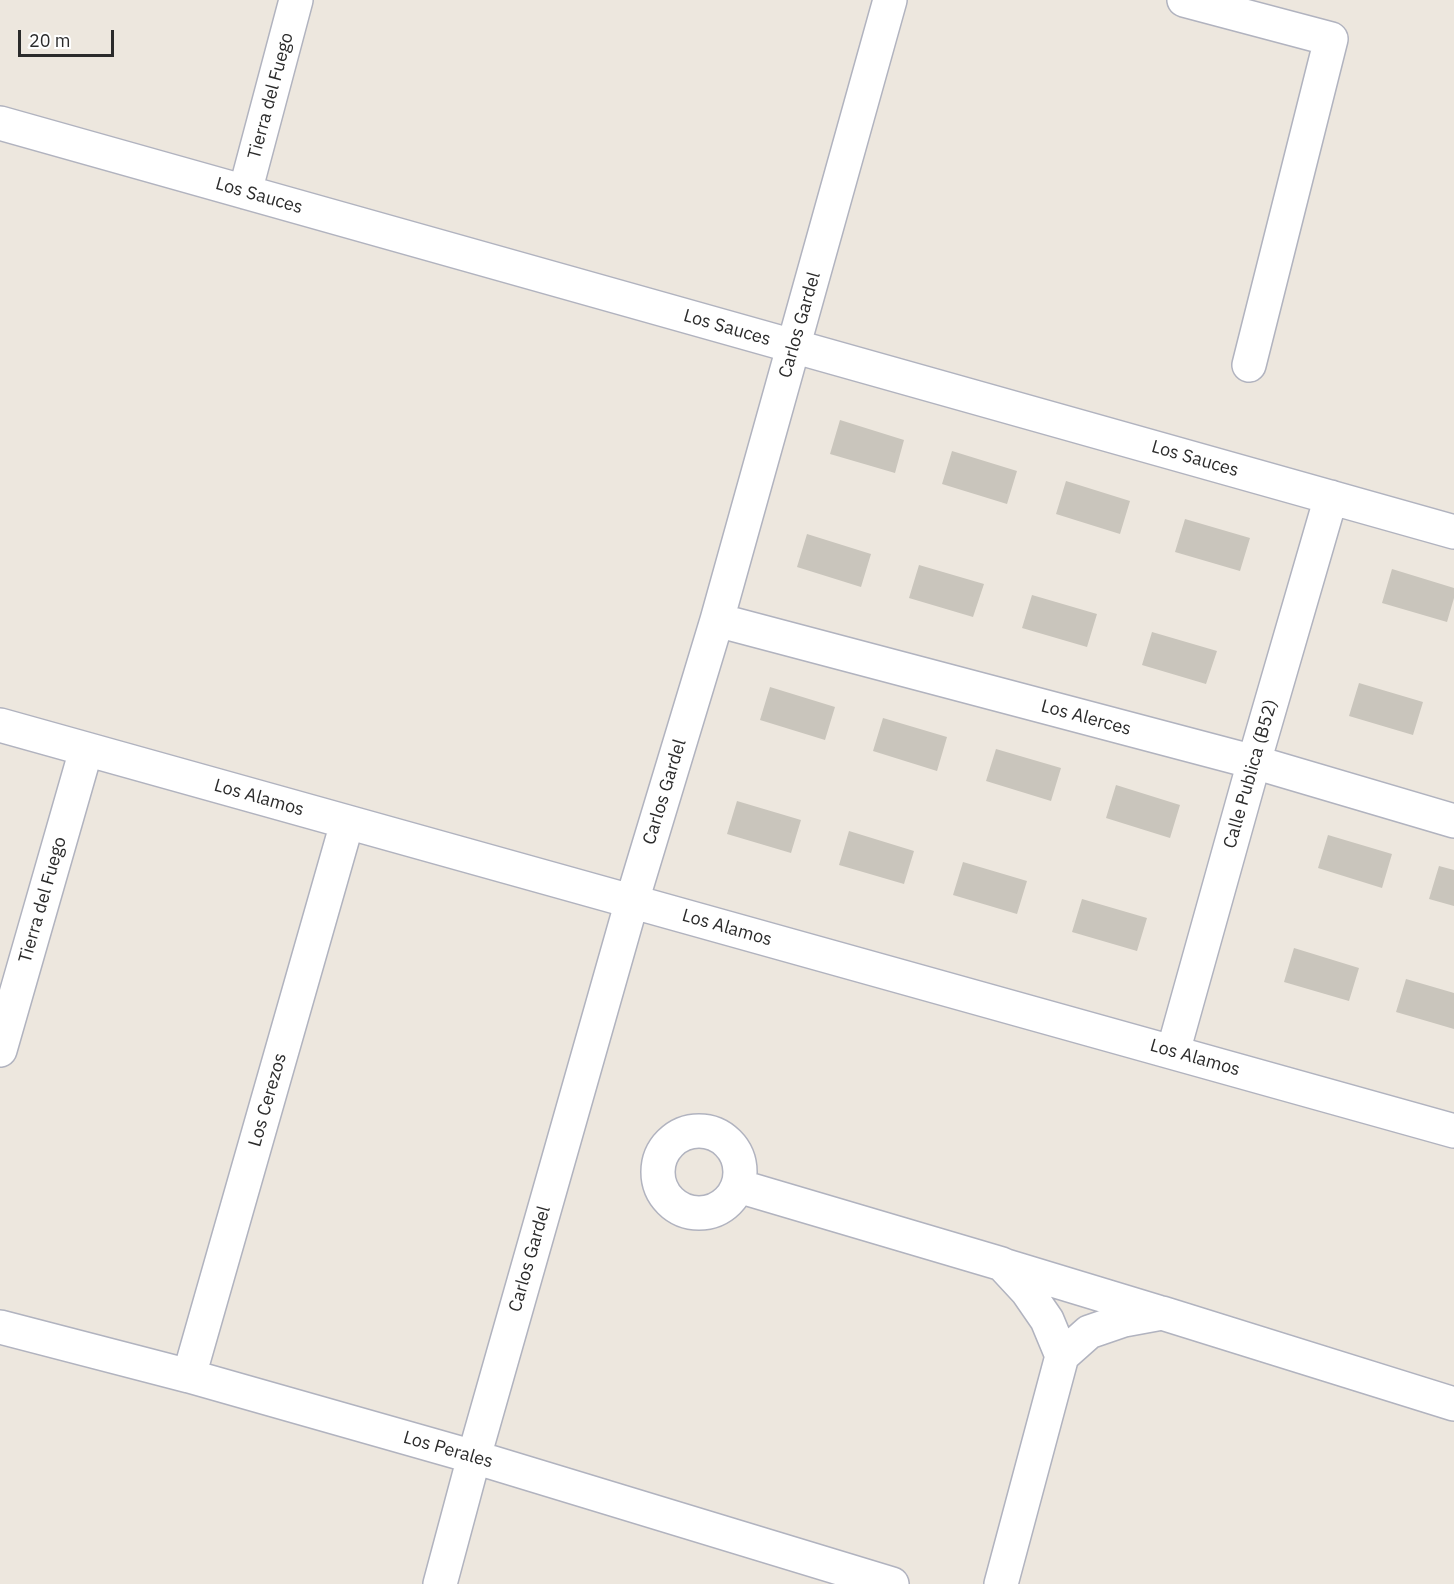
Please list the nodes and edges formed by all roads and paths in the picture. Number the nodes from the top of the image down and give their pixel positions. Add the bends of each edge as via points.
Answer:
1 (296, 0) edge
2 (890, 0) edge
3 (1184, 0) edge
4 (0, 123) edge
5 (245, 192) junction
6 (794, 347) junction
7 (1249, 365) dead end
8 (1331, 497) junction
9 (1454, 532) edge
10 (717, 620) junction
11 (0, 725) edge
12 (86, 750) junction
13 (1254, 762) junction
14 (1454, 821) edge
15 (347, 823) junction
16 (632, 902) junction
17 (0, 1050) edge
18 (1173, 1052) junction
19 (1454, 1131) edge
20 (738, 1186) dead end
21 (1002, 1264) junction
22 (1162, 1314) junction
23 (0, 1327) edge
24 (1062, 1356) junction
25 (189, 1376) junction
26 (1454, 1404) edge
27 (474, 1457) junction
28 (440, 1584) edge
29 (892, 1584) edge
30 (1000, 1584) edge

1 - 5 street, Tierra del Fuego
2 - 6 street, Carlos Gardel
3 - 7 street via 1331,39
4 - 5 street, Los Sauces
5 - 6 street, Los Sauces
6 - 8 street, Los Sauces
6 - 10 street, Carlos Gardel
8 - 9 street, Los Sauces
8 - 13 street, Calle Publica (B52)
10 - 13 street, Los Alerces
10 - 16 street, Carlos Gardel
11 - 12 street, Los Alamos
12 - 15 street, Los Alamos
12 - 17 street, Tierra del Fuego
13 - 14 street, Los Alerces
13 - 18 street, Calle Publica (B52)
15 - 16 street, Los Alamos
15 - 25 street, Los Cerezos
16 - 18 street, Los Alamos
16 - 27 street, Carlos Gardel
18 - 19 street, Los Alamos
20 - 21 street
21 - 22 street
21 - 24 street via 1028,1291 1047,1320
22 - 24 street via 1124,1320 1089,1332
22 - 26 street
23 - 25 street, Los Perales
24 - 30 street
25 - 27 street, Los Perales
27 - 28 street, Carlos Gardel
27 - 29 street, Los Perales

